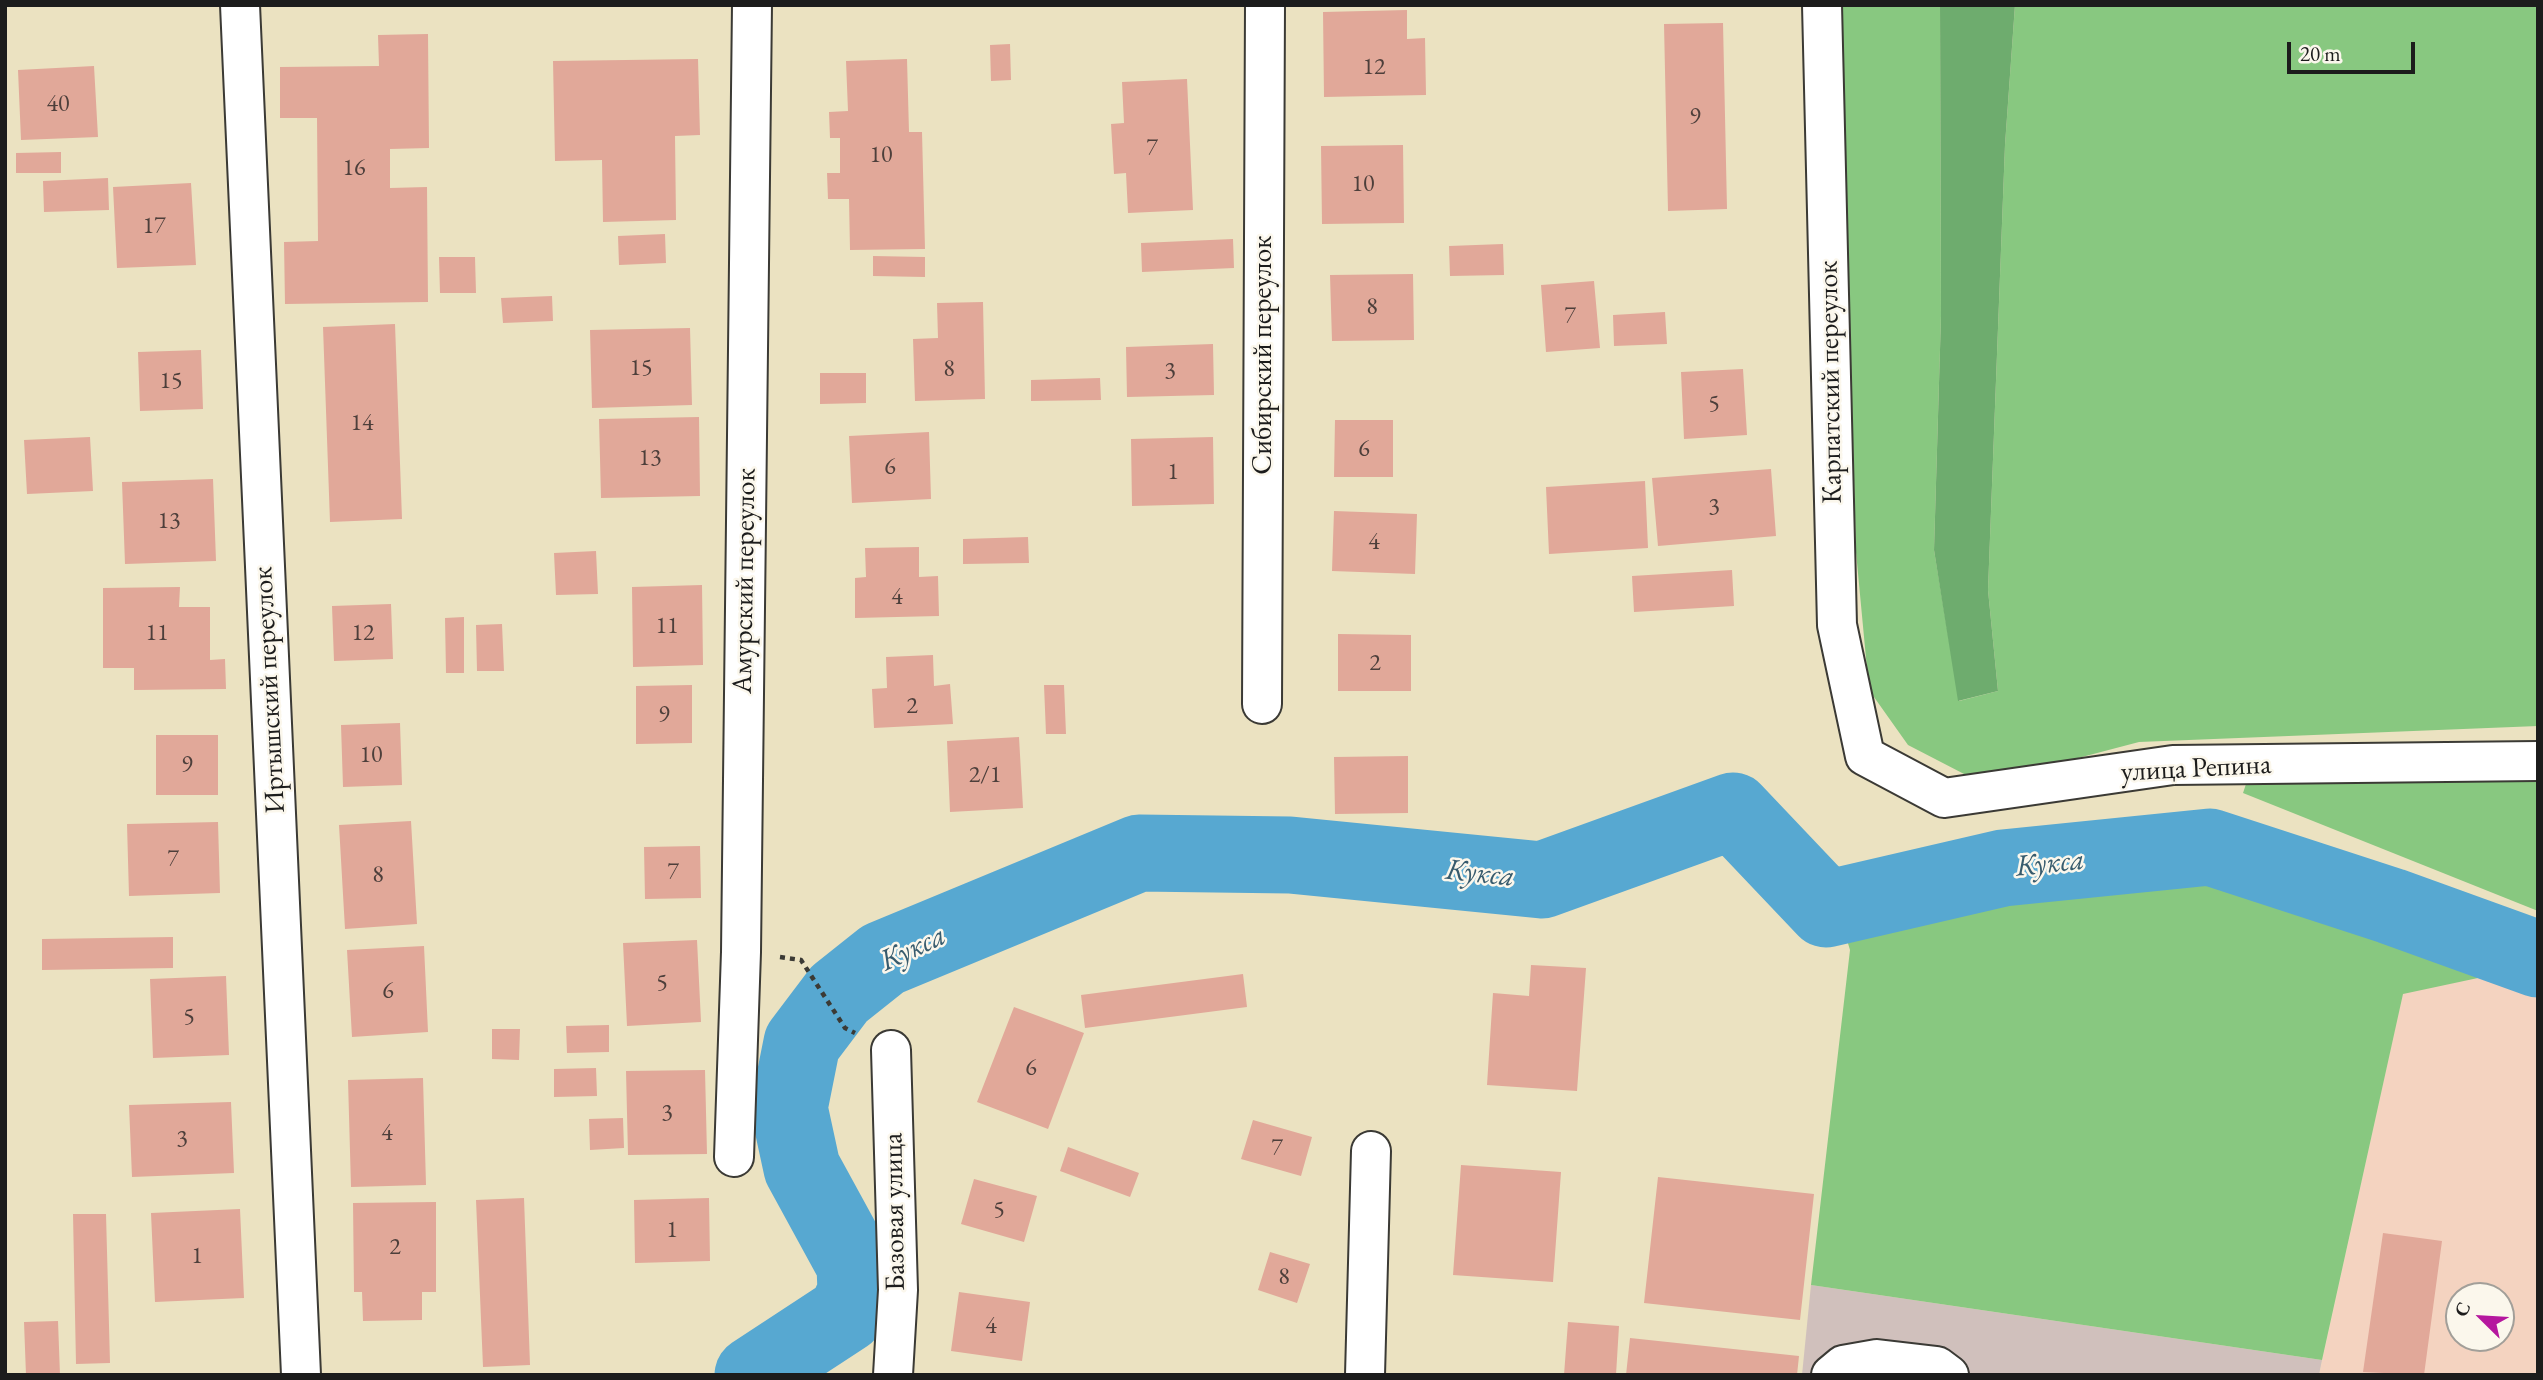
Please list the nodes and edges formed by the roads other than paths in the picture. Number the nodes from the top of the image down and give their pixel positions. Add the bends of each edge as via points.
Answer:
1 (240, 5) edge
2 (752, 5) edge
3 (1265, 5) edge
4 (1822, 5) edge
5 (1262, 704) dead end
6 (1865, 756) joint
7 (2538, 761) edge
8 (891, 1050) dead end
9 (1371, 1151) dead end
10 (734, 1157) dead end
11 (301, 1375) edge
12 (893, 1375) edge
13 (1365, 1375) edge
14 (1831, 1375) edge
15 (1949, 1375) edge

1 - 11 street, Иртышский переулок
2 - 10 street, Амурский переулок via 741,952
3 - 5 street, Сибирский переулок
4 - 6 street, Карпатский переулок via 1836,625
6 - 7 street, улица Репина via 1944,798 2173,765
8 - 12 street, Базовая улица via 898,1290
9 - 13 street
14 - 15 street via 1843,1365 1877,1359 1937,1366

